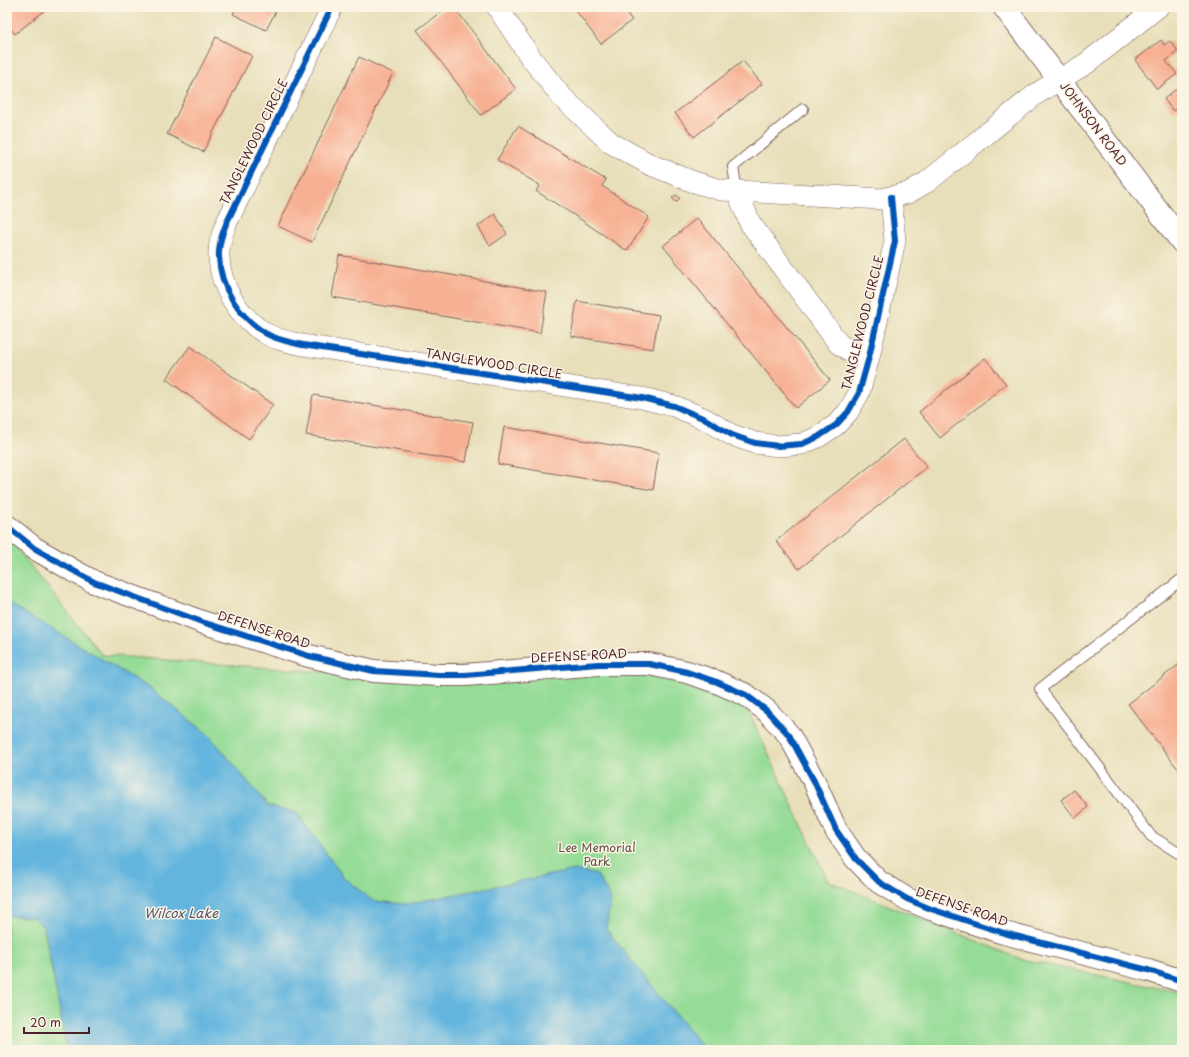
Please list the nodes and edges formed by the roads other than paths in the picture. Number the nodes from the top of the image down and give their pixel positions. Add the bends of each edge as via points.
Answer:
1 (332, 7) edge
2 (497, 7) edge
3 (1004, 7) edge
4 (1158, 7) edge
5 (1059, 80) junction
6 (803, 109) dead end
7 (737, 191) junction
8 (891, 197) junction
9 (1182, 242) edge
10 (869, 357) junction
11 (7, 526) edge
12 (1182, 578) edge
13 (1182, 853) edge
14 (1182, 981) edge

1 - 10 street, TANGLEWOOD CIRCLE via 221,238 219,257 223,280 234,304 248,320 266,333 281,340 303,345 642,398 674,406 705,419 732,436 778,446 802,444 818,438 836,425 848,412 859,393
2 - 7 street via 531,58 562,96 610,143 651,165 694,182 720,190
3 - 5 street, JOHNSON ROAD
4 - 5 street via 1087,63
5 - 8 street via 1036,94 927,182 908,193
5 - 9 street, JOHNSON ROAD
6 - 7 lane via 733,167
7 - 8 street via 882,199
7 - 10 street via 750,223 840,344 853,353
8 - 10 street, TANGLEWOOD CIRCLE via 895,241
11 - 14 street, DEFENSE ROAD via 34,548 94,582 202,622 308,656 374,671 465,675 598,664 649,664 717,682 746,695 767,711 789,735 814,781 836,830 856,859 879,882 907,900 1004,933
12 - 13 lane via 1040,689 1151,836

